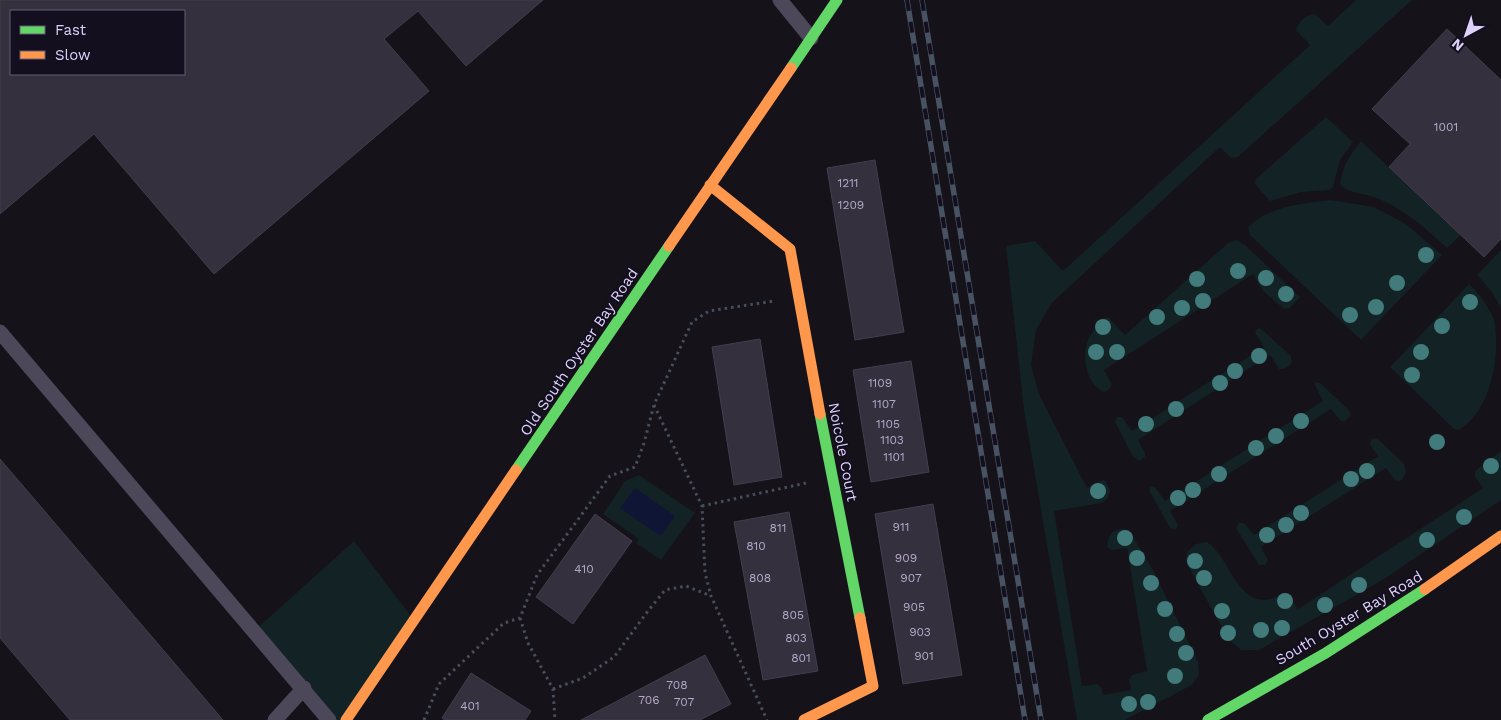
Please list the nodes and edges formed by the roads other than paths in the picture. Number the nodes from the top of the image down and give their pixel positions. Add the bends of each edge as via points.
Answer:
1 (780, 0) edge
2 (837, 0) edge
3 (811, 38) junction
4 (710, 185) junction
5 (0, 332) edge
6 (1501, 536) edge
7 (304, 688) junction
8 (275, 720) edge
9 (329, 720) edge
10 (346, 720) edge
11 (804, 720) edge
12 (1208, 720) edge

1 - 3 lane
2 - 3 street, Old South Oyster Bay Road
3 - 4 street, Old South Oyster Bay Road
4 - 10 street, Old South Oyster Bay Road
4 - 11 street, Noicole Court via 790,249 873,686
5 - 7 lane
6 - 12 street, South Oyster Bay Road via 1340,645
7 - 8 lane
7 - 9 lane

